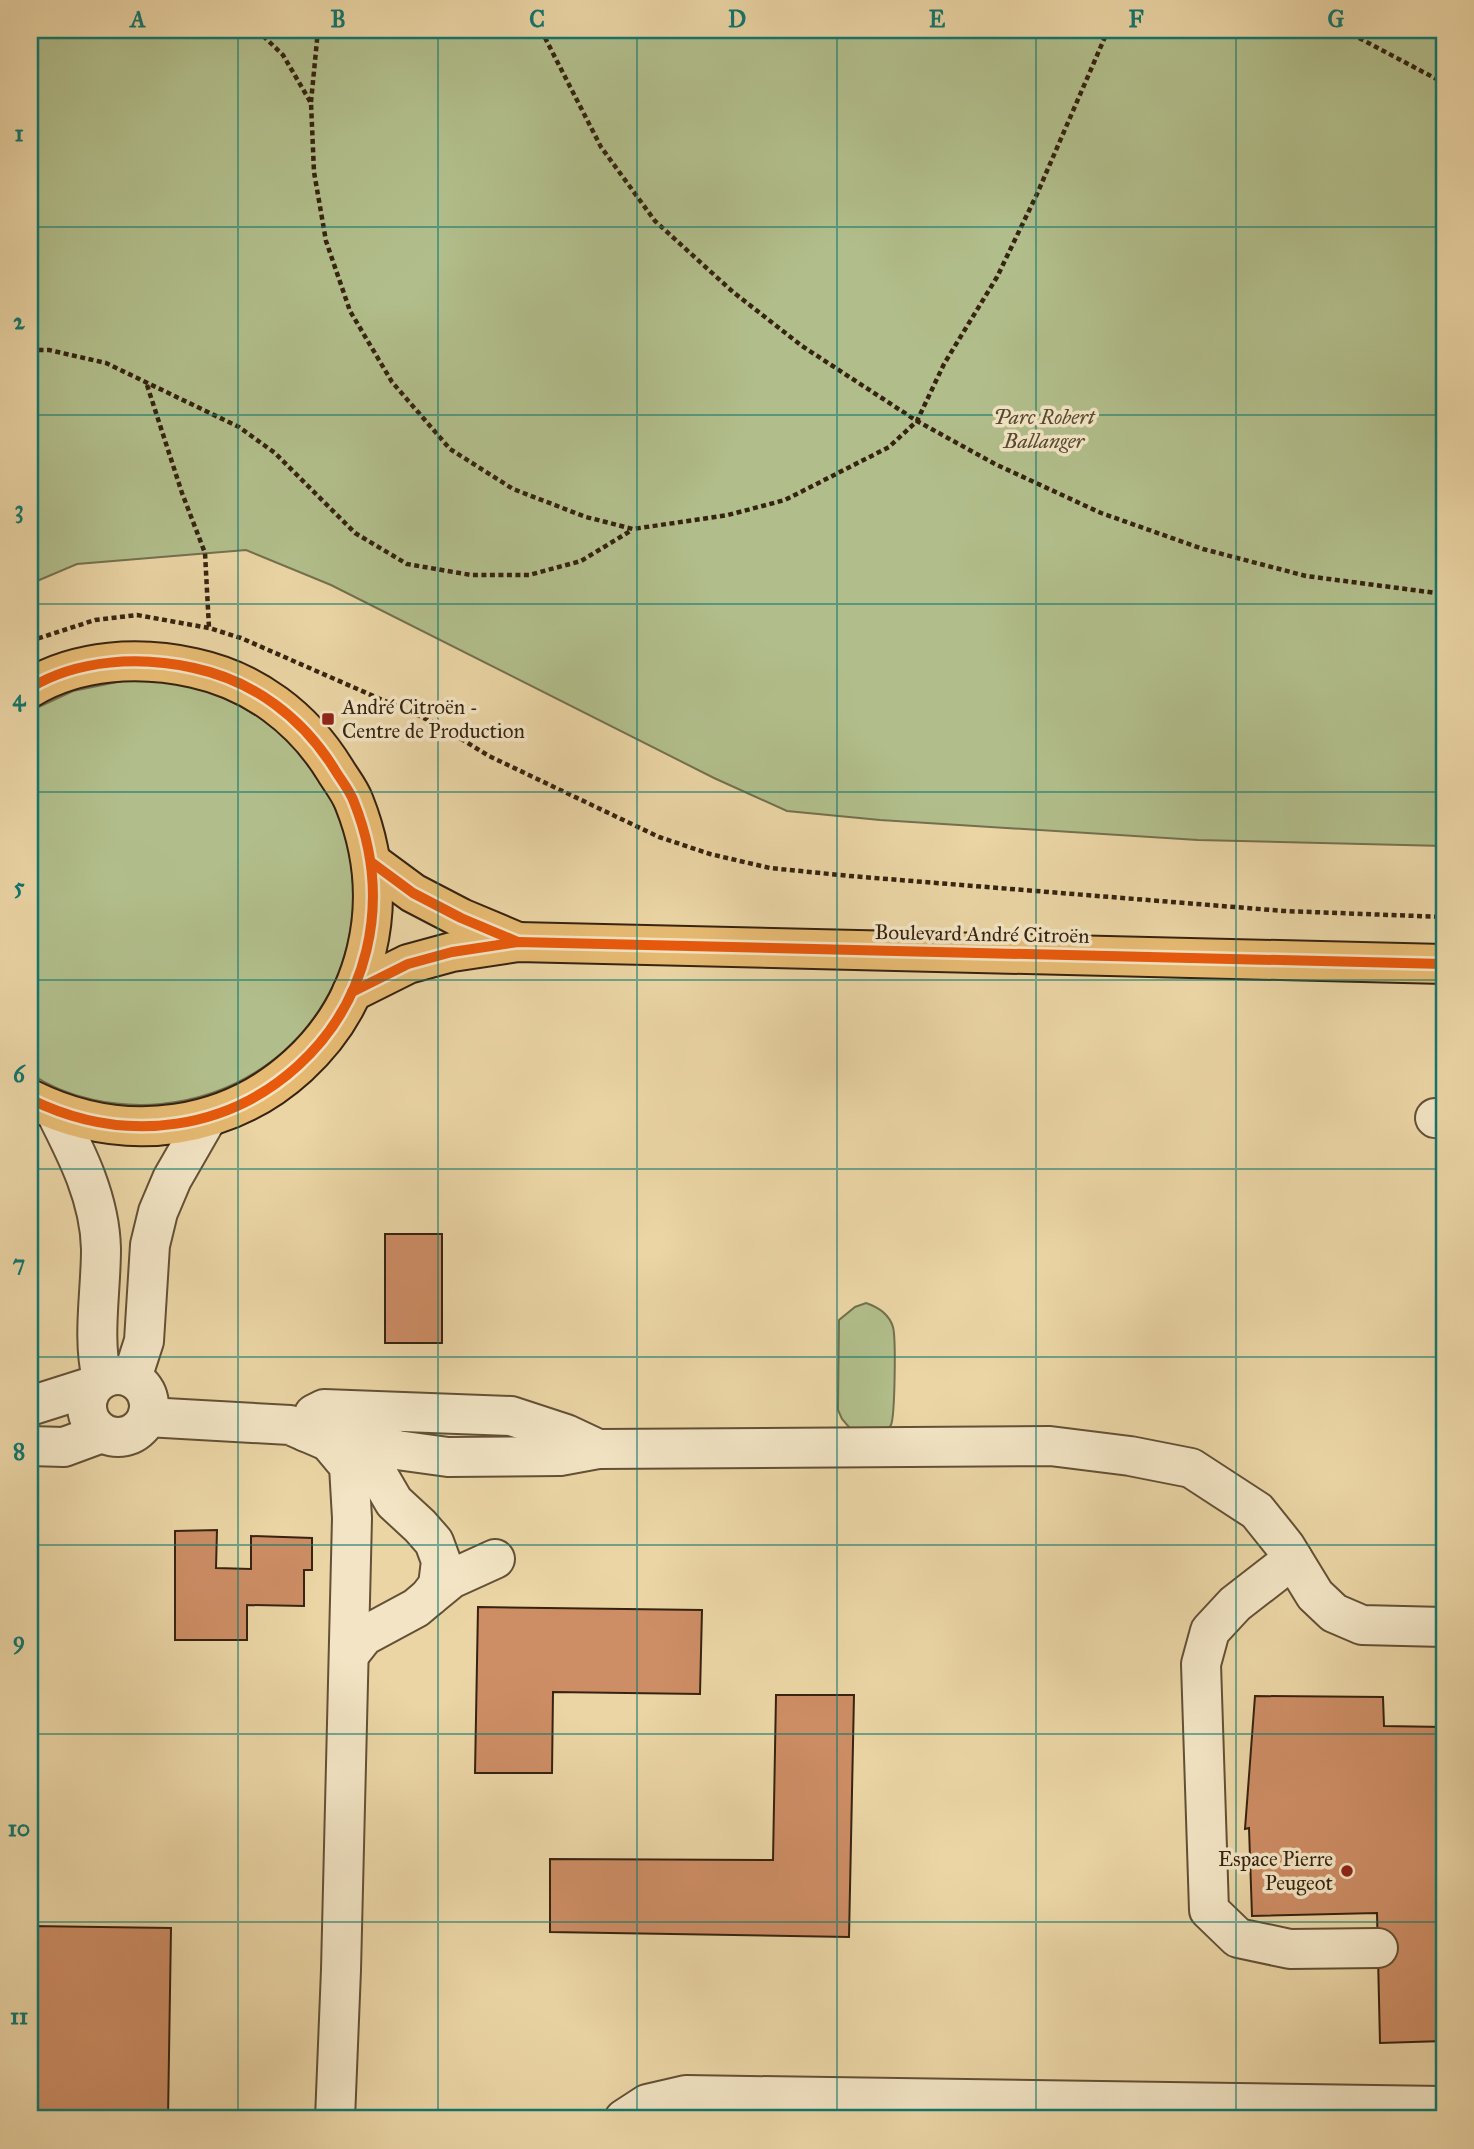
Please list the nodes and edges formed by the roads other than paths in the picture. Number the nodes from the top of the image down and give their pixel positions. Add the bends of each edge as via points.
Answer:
1 (30, 688) edge
2 (371, 862) junction
3 (518, 942) junction
4 (1444, 964) edge
5 (352, 992) junction
6 (42, 1105) edge
7 (207, 1118) junction
8 (109, 1381) junction
9 (30, 1406) edge
10 (147, 1417) junction
11 (102, 1433) junction
12 (308, 1433) junction
13 (30, 1446) edge
14 (428, 1535) junction
15 (1293, 1559) junction
16 (429, 1597) junction
17 (1444, 1627) edge
18 (349, 1655) junction
19 (1378, 1948) dead end
20 (1444, 2106) edge
21 (335, 2119) edge
22 (624, 2119) edge

1 - 2 main road via 68,671 103,663 151,662 210,671 241,684 297,721 320,746 354,801
2 - 3 main road, Boulevard André Citroën via 413,893
2 - 5 main road via 372,917 367,951
3 - 4 main road, Boulevard André Citroën
3 - 5 main road, Boulevard André Citroën via 408,964
5 - 7 main road via 333,1027 308,1057 244,1104
6 - 7 main road via 115,1126 156,1126
6 - 8 lane via 89,1182 98,1218 97,1360
7 - 8 lane via 158,1212 150,1245 144,1341
8 - 9 lane
8 - 10 lane via 145,1390
8 - 11 lane via 88,1395 86,1406 93,1426
10 - 11 lane via 133,1434 112,1437
10 - 12 lane
11 - 13 lane via 64,1447
12 - 14 lane via 369,1459 394,1503
12 - 15 lane via 324,1409 511,1416 598,1449 1050,1446 1130,1456 1191,1468 1257,1511
12 - 18 lane via 349,1466
14 - 16 lane via 441,1561 438,1585
14 - 16 lane via 463,1553 495,1559 451,1579
15 - 17 lane via 1315,1595 1334,1613 1363,1625
15 - 19 lane via 1235,1604 1210,1631 1201,1664 1209,1910 1238,1938 1290,1949
16 - 18 lane via 365,1636
18 - 21 lane
20 - 22 lane via 686,2095 647,2104

